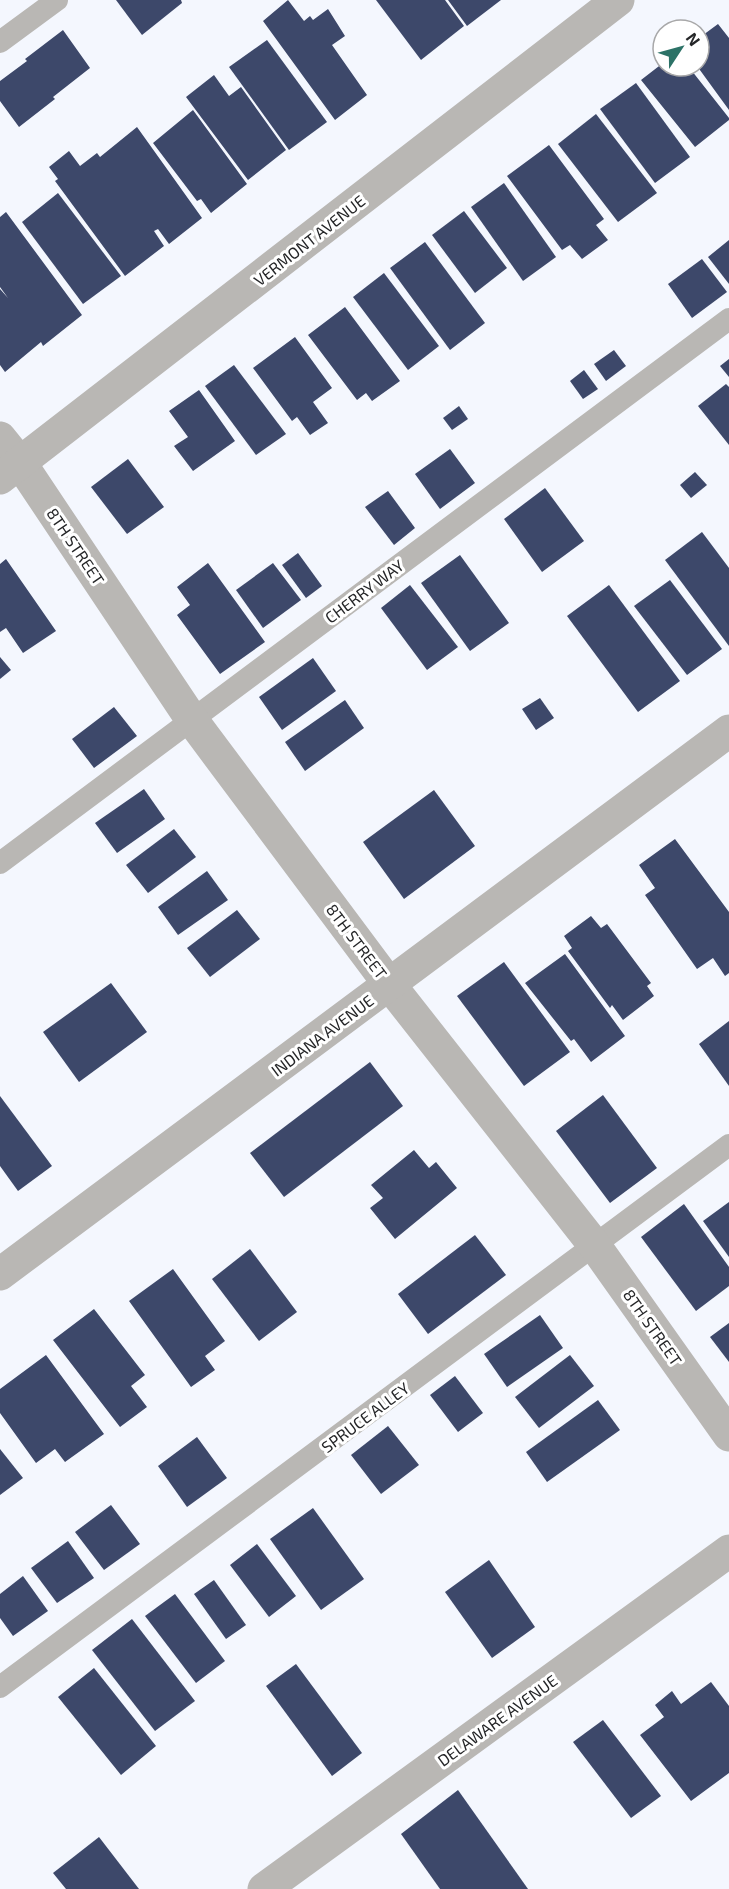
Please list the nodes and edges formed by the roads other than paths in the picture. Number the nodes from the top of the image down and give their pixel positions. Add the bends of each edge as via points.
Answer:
1 (57, 0) edge
2 (618, 0) edge
3 (0, 42) edge
4 (729, 319) edge
5 (0, 438) edge
6 (10, 471) edge
7 (192, 720) junction
8 (729, 731) edge
9 (0, 863) edge
10 (389, 984) junction
11 (729, 1145) edge
12 (595, 1246) junction
13 (0, 1274) edge
14 (729, 1435) edge
15 (729, 1551) edge
16 (0, 1688) edge
17 (264, 1889) edge

1 - 3 lane
2 - 6 street, VERMONT AVENUE
4 - 7 lane, CHERRY WAY
5 - 6 street, 8TH STREET
6 - 7 street, 8TH STREET
7 - 9 lane, CHERRY WAY
7 - 10 street, 8TH STREET
8 - 10 street, INDIANA AVENUE
10 - 12 street, 8TH STREET
10 - 13 street, INDIANA AVENUE
11 - 12 lane, SPRUCE ALLEY
12 - 14 street, 8TH STREET
12 - 16 lane, SPRUCE ALLEY
15 - 17 street, DELAWARE AVENUE

